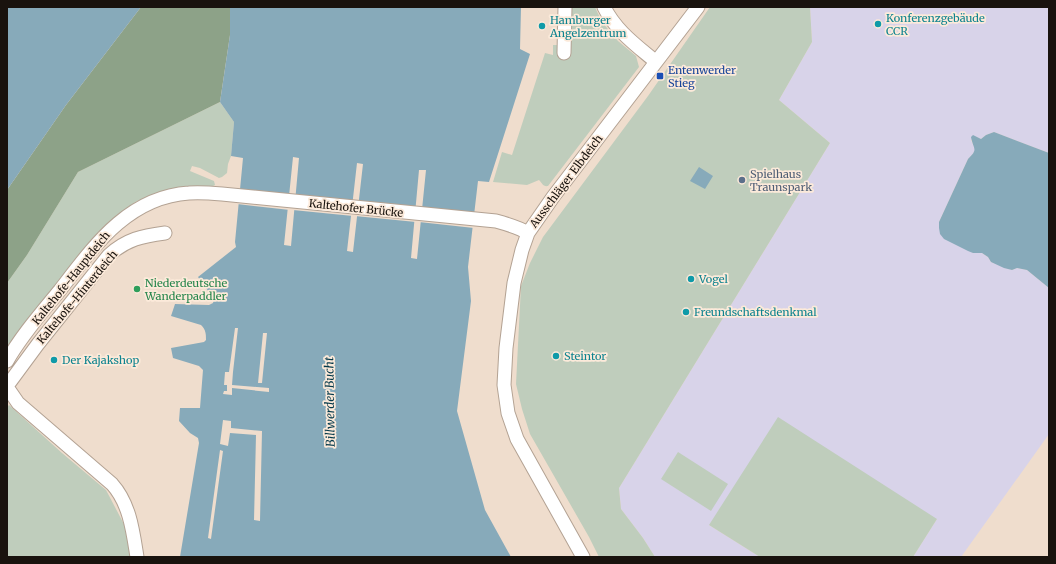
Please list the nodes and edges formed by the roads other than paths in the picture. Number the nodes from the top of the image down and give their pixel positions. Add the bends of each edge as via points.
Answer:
1 (565, 7) edge
2 (604, 7) edge
3 (698, 7) edge
4 (564, 53) dead end
5 (656, 62) junction
6 (238, 196) joint
7 (165, 233) dead end
8 (528, 233) junction
9 (7, 361) edge
10 (7, 386) edge
11 (137, 557) edge
12 (583, 557) edge

1 - 4 street
2 - 5 street via 622,33
3 - 5 street, Ausschläger Elbdeich
5 - 8 street, Ausschläger Elbdeich
6 - 8 street, Kaltehofer Brücke via 496,221 521,228
6 - 9 street, Kaltehofe-Hauptdeich via 203,192 178,194 153,201 124,218 81,263
7 - 10 street, Kaltehofe-Hinterdeich via 137,238 118,247
8 - 12 street, Ausschläger Elbdeich via 514,283 506,348 504,385 508,413 518,439
10 - 11 street, Kaltehofe-Hinterdeich via 18,403 119,492 127,510

